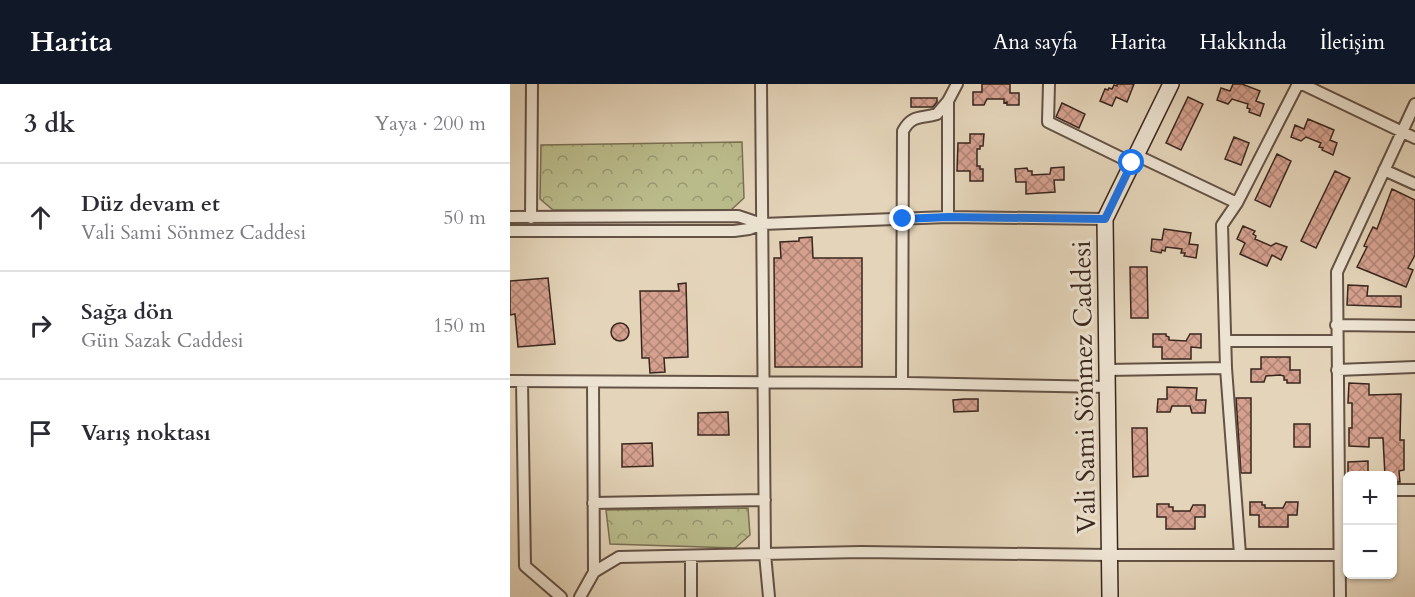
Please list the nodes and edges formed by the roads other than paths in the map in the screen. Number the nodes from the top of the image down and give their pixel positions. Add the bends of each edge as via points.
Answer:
1 (532, 84) edge
2 (761, 84) edge
3 (957, 84) edge
4 (1049, 84) edge
5 (1171, 84) edge
6 (1300, 84) edge
7 (948, 101) junction
8 (1415, 104) edge
9 (1402, 132) junction
10 (1415, 138) edge
11 (1134, 159) junction
12 (1384, 170) junction
13 (1415, 184) edge
14 (1237, 203) junction
15 (510, 217) edge
16 (948, 217) junction
17 (531, 218) junction
18 (903, 219) junction
19 (1105, 219) junction
20 (762, 224) junction
21 (510, 231) edge
22 (1336, 325) junction
23 (1415, 326) edge
24 (1226, 341) junction
25 (1336, 341) junction
26 (1226, 368) junction
27 (1415, 368) edge
28 (1107, 370) junction
29 (1337, 370) junction
30 (510, 381) edge
31 (522, 381) junction
32 (593, 382) junction
33 (902, 383) junction
34 (764, 384) junction
35 (1108, 387) junction
36 (1343, 489) edge
37 (1397, 490) edge
38 (1415, 490) edge
39 (765, 500) junction
40 (593, 503) junction
41 (765, 554) junction
42 (1240, 554) junction
43 (1110, 555) junction
44 (1339, 555) junction
45 (691, 556) junction
46 (594, 572) junction
47 (561, 597) edge
48 (580, 597) edge
49 (691, 597) edge
50 (769, 597) edge
51 (1110, 597) edge
52 (1340, 597) edge

1 - 17 street
2 - 20 street
3 - 7 street
4 - 11 street via 1048,122
5 - 11 main road, Vali Sami Sönmez Caddesi
6 - 9 street
6 - 14 street
7 - 16 street
7 - 18 street via 937,114 915,118 903,131
8 - 9 street
9 - 10 street
9 - 12 street
11 - 14 street
11 - 19 main road, Vali Sami Sönmez Caddesi
12 - 13 street
12 - 22 street via 1337,272
14 - 24 street via 1222,225
15 - 17 street
16 - 18 street
16 - 19 street
17 - 20 street via 738,216
18 - 20 street
18 - 33 street
19 - 28 main road, Vali Sami Sönmez Caddesi
20 - 21 street via 734,231
20 - 34 street
22 - 23 street
22 - 25 street
24 - 25 street
24 - 26 street
25 - 29 street
26 - 28 street
26 - 42 street
27 - 29 street
28 - 35 main road, Vali Sami Sönmez Caddesi
29 - 36 street
30 - 31 street
31 - 32 street
31 - 47 street via 525,566
32 - 34 street
32 - 40 street
33 - 34 street
33 - 35 street
34 - 39 street
35 - 43 main road, Vali Sami Sönmez Caddesi
36 - 44 street
37 - 38 street
39 - 40 street
39 - 41 street
40 - 46 street
41 - 43 street
41 - 45 street
41 - 50 street
42 - 43 street
42 - 44 street
43 - 51 main road, Vali Sami Sönmez Caddesi
44 - 52 street
45 - 46 street via 619,557
45 - 49 street
46 - 48 street

